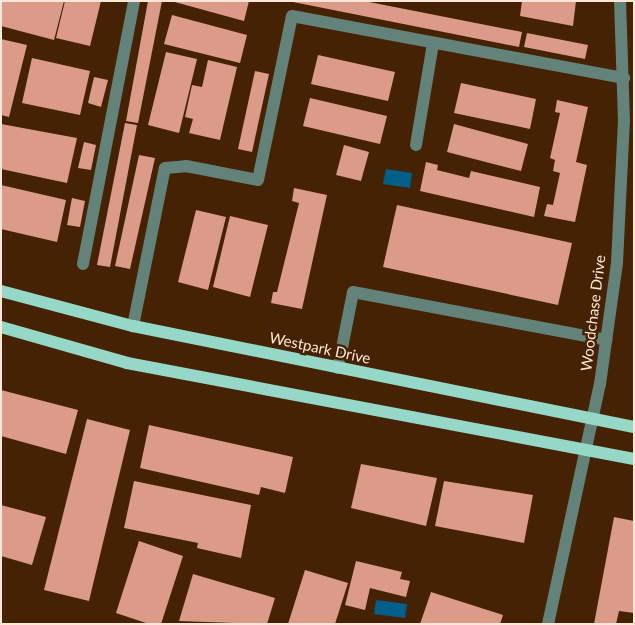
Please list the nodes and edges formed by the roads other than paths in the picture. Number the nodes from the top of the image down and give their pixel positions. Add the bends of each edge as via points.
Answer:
1 (134, 1) edge
2 (620, 1) edge
3 (433, 43) junction
4 (624, 78) junction
5 (416, 145) dead end
6 (83, 264) dead end
7 (1, 291) edge
8 (133, 326) junction
9 (1, 327) edge
10 (607, 340) junction
11 (338, 368) junction
12 (593, 419) junction
13 (634, 427) edge
14 (587, 450) junction
15 (634, 459) edge
16 (548, 624) edge

1 - 6 street
2 - 4 street, Woodchase Drive
3 - 4 street
3 - 5 street
3 - 8 street via 292,16 258,180 186,166 165,168
4 - 10 street, Woodchase Drive via 617,263
7 - 8 main road, Westpark Drive
8 - 11 main road, Westpark Drive
9 - 14 main road via 127,363
10 - 11 street via 353,292
10 - 12 street, Woodchase Drive
11 - 12 main road, Westpark Drive
12 - 13 main road, Westpark Drive
12 - 14 street, Woodchase Drive
14 - 15 main road
14 - 16 street, Woodchase Drive

